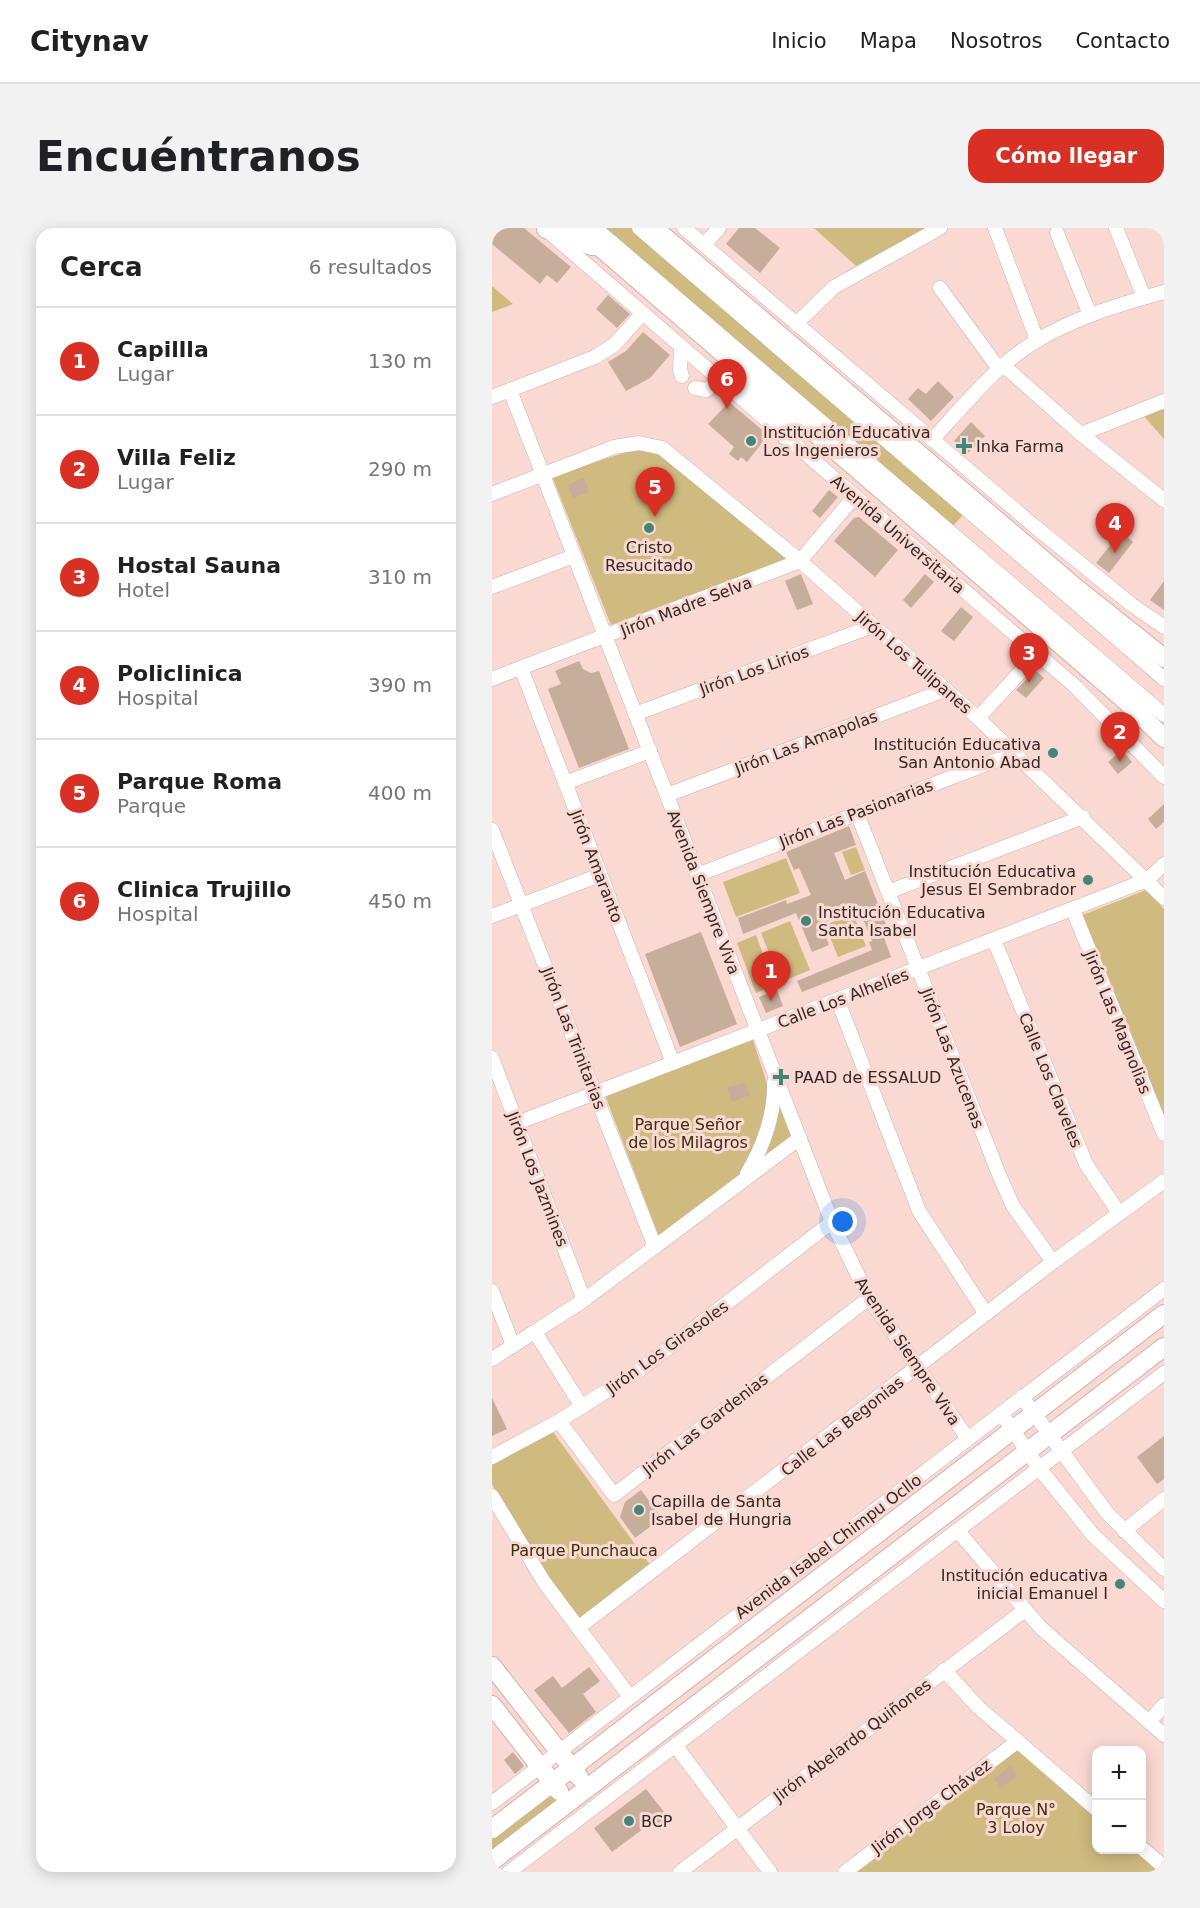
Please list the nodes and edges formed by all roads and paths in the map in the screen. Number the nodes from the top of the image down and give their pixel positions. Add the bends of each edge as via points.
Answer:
1 (578, 228) edge
2 (595, 228) edge
3 (639, 228) edge
4 (654, 228) edge
5 (666, 228) edge
6 (684, 228) edge
7 (718, 228) edge
8 (940, 228) edge
9 (994, 228) edge
10 (1116, 228) edge
11 (545, 229) edge
12 (1057, 233) dead end
13 (675, 245) junction
14 (704, 245) junction
15 (603, 250) junction
16 (940, 288) dead end
17 (1164, 291) edge
18 (1144, 297) junction
19 (643, 313) junction
20 (1090, 315) junction
21 (796, 324) junction
22 (1037, 340) junction
23 (681, 346) junction
24 (723, 353) junction
25 (1001, 367) junction
26 (682, 376) dead end
27 (721, 381) junction
28 (695, 388) dead end
29 (510, 390) junction
30 (492, 397) edge
31 (1164, 401) edge
32 (1081, 434) junction
33 (786, 436) junction
34 (932, 440) junction
35 (543, 475) junction
36 (492, 495) edge
37 (854, 497) junction
38 (1164, 500) edge
39 (574, 556) junction
40 (800, 561) junction
41 (492, 587) edge
42 (873, 626) junction
43 (1164, 627) edge
44 (605, 636) junction
45 (1037, 654) junction
46 (1164, 658) edge
47 (521, 668) junction
48 (492, 679) edge
49 (1164, 679) edge
50 (945, 690) junction
51 (635, 714) junction
52 (1164, 715) edge
53 (978, 718) junction
54 (1164, 738) edge
55 (650, 751) junction
56 (1015, 753) junction
57 (1164, 777) edge
58 (565, 783) junction
59 (667, 795) junction
60 (857, 813) junction
61 (1083, 817) junction
62 (492, 830) edge
63 (1164, 864) edge
64 (600, 875) junction
65 (697, 875) junction
66 (1147, 880) junction
67 (888, 892) junction
68 (1164, 898) edge
69 (522, 905) junction
70 (1073, 910) junction
71 (492, 916) edge
72 (994, 940) junction
73 (918, 968) junction
74 (838, 1001) junction
75 (758, 1031) junction
76 (492, 1060) edge
77 (673, 1064) junction
78 (773, 1071) junction
79 (595, 1093) junction
80 (517, 1123) junction
81 (1164, 1134) edge
82 (800, 1138) junction
83 (743, 1180) junction
84 (1164, 1181) edge
85 (1119, 1213) junction
86 (832, 1222) junction
87 (655, 1246) junction
88 (1053, 1262) junction
89 (1164, 1288) edge
90 (492, 1291) edge
91 (869, 1298) junction
92 (584, 1300) junction
93 (986, 1314) junction
94 (1164, 1314) edge
95 (536, 1332) junction
96 (513, 1346) junction
97 (1164, 1347) edge
98 (492, 1359) edge
99 (916, 1368) junction
100 (1164, 1373) edge
101 (1022, 1397) junction
102 (582, 1407) junction
103 (1001, 1413) junction
104 (1034, 1414) junction
105 (560, 1421) junction
106 (1013, 1430) junction
107 (1048, 1436) junction
108 (968, 1439) junction
109 (1028, 1452) junction
110 (1060, 1452) junction
111 (492, 1457) edge
112 (1039, 1468) junction
113 (492, 1496) edge
114 (1164, 1499) edge
115 (957, 1530) junction
116 (1124, 1531) junction
117 (1164, 1569) edge
118 (1164, 1602) edge
119 (1024, 1610) junction
120 (578, 1628) junction
121 (492, 1666) edge
122 (944, 1670) junction
123 (630, 1697) junction
124 (492, 1705) edge
125 (1164, 1705) edge
126 (1149, 1722) junction
127 (1164, 1735) edge
128 (1018, 1741) junction
129 (675, 1745) junction
130 (559, 1752) junction
131 (540, 1766) junction
132 (572, 1767) junction
133 (552, 1782) junction
134 (588, 1788) junction
135 (568, 1802) junction
136 (492, 1803) edge
137 (600, 1803) junction
138 (1092, 1806) edge
139 (580, 1818) junction
140 (737, 1827) junction
141 (492, 1829) edge
142 (1146, 1851) edge
143 (492, 1861) edge
144 (1164, 1867) edge
145 (508, 1872) edge
146 (680, 1872) edge
147 (770, 1872) edge
148 (845, 1872) edge

1 - 15 main road, Avenida Universitaria
2 - 52 street
3 - 49 street
4 - 13 main road
5 - 13 main road
6 - 14 street
7 - 14 street
8 - 21 street via 834,287
9 - 22 street
10 - 18 street
11 - 15 main road
11 - 19 street, Avenida Universitaria
12 - 20 street
13 - 46 main road
14 - 21 street
15 - 24 main road, Avenida Universitaria
16 - 25 street
17 - 18 street
18 - 20 street
19 - 23 street, Avenida Universitaria
19 - 29 street via 614,345 595,357
20 - 22 street
21 - 34 street
22 - 25 street
23 - 26 street
23 - 27 street, Avenida Universitaria
24 - 33 main road via 734,373 779,421
24 - 54 main road, Avenida Universitaria
25 - 32 street
25 - 34 street
27 - 28 street via 706,390
27 - 33 street, Avenida Universitaria
29 - 30 street
29 - 35 street, Avenida Siempre Viva
31 - 32 street
32 - 38 street
33 - 37 street, Avenida Universitaria
34 - 43 street via 1090,572
35 - 36 street
35 - 39 street, Avenida Siempre Viva
35 - 40 street, Jirón Los Tulipanes via 614,447 650,444 671,453
37 - 40 street, Jirón Madre Selva
37 - 45 street, Avenida Universitaria
39 - 41 street
39 - 44 street, Avenida Siempre Viva
40 - 42 street, Jirón Los Tulipanes
40 - 44 street, Jirón Madre Selva
42 - 50 street, Jirón Los Tulipanes
42 - 51 street, Jirón Los Lirios
44 - 47 street, Jirón Madre Selva
44 - 51 street, Avenida Siempre Viva
45 - 53 street
45 - 57 street, Avenida Universitaria via 1076,687
47 - 48 street, Jirón Madre Selva
47 - 58 street, Jirón Amaranto
50 - 53 street, Jirón Los Tulipanes
50 - 59 street, Jirón Las Amapolas
51 - 55 street, Avenida Siempre Viva
53 - 56 street, Jirón Los Tulipanes
55 - 58 street
55 - 59 street, Avenida Siempre Viva
56 - 60 street, Jirón Las Pasionarias
56 - 61 street, Jirón Los Tulipanes
58 - 64 street, Jirón Amaranto
59 - 65 street, Avenida Siempre Viva
60 - 65 street, Jirón Las Pasionarias
60 - 67 street, Jirón Las Azucenas
61 - 66 street, Jirón Los Tulipanes
61 - 67 street
62 - 69 street, Jirón Las Trinitarias
63 - 66 street, Calle Los Alhelíes
64 - 69 street
64 - 77 street, Jirón Amaranto
65 - 75 street, Avenida Siempre Viva
66 - 68 street, Jirón Los Tulipanes
66 - 70 street, Calle Los Alhelíes
67 - 73 street, Jirón Las Azucenas
69 - 71 street
69 - 79 street, Jirón Las Trinitarias
70 - 72 street, Calle Los Alhelíes
70 - 81 street, Jirón Las Magnolias
72 - 73 street, Calle Los Alhelíes
72 - 85 street, Calle Los Claveles via 1086,1164
73 - 74 street, Calle Los Alhelíes
73 - 88 street, Jirón Las Azucenas via 1013,1206
74 - 75 street, Calle Los Alhelíes
74 - 93 street via 919,1211
75 - 77 street, Calle Los Alhelíes
75 - 78 street, Avenida Siempre Viva
76 - 80 street, Jirón Los Jazmines
77 - 79 street, Calle Los Alhelíes
78 - 82 street, Avenida Siempre Viva
78 - 83 street via 770,1125
79 - 80 street, Calle Los Alhelíes
79 - 87 street, Jirón Las Trinitarias
80 - 92 street, Jirón Los Jazmines
82 - 83 street
82 - 86 street, Avenida Siempre Viva
83 - 87 street
84 - 85 street, Calle Las Begonias
85 - 88 street, Calle Las Begonias
86 - 91 street, Avenida Siempre Viva
86 - 102 street, Jirón Los Girasoles via 641,1369
87 - 92 street
88 - 93 street, Calle Las Begonias
89 - 101 street, Avenida Isabel Chimpu Ocllo
90 - 96 street
91 - 99 street, Avenida Siempre Viva
91 - 105 street, Jirón Las Gardenias via 614,1495
92 - 95 street
93 - 99 street, Calle Las Begonias
94 - 104 main road, Avenida Isabel Chimpu Ocllo
95 - 96 street
95 - 102 street
96 - 98 street
97 - 107 main road
99 - 108 street, Avenida Siempre Viva
99 - 120 street, Calle Las Begonias
100 - 110 street
101 - 103 street, Avenida Isabel Chimpu Ocllo
101 - 104 street
102 - 105 street, Jirón Los Girasoles
103 - 106 street
103 - 108 street, Avenida Isabel Chimpu Ocllo
104 - 106 main road, Avenida Isabel Chimpu Ocllo
104 - 107 street
105 - 111 street, Jirón Los Girasoles
106 - 109 street
106 - 132 main road, Avenida Isabel Chimpu Ocllo
107 - 109 main road
107 - 110 street
108 - 123 street, Avenida Isabel Chimpu Ocllo
109 - 112 street
109 - 134 main road
110 - 112 street
110 - 116 street
112 - 115 street
112 - 118 street via 1102,1545
113 - 120 street via 519,1544
114 - 116 street
115 - 119 street
115 - 129 street
116 - 117 street
119 - 122 street, Jirón Abelardo Quiñones
119 - 126 street via 1058,1646
120 - 123 street
121 - 130 main road
122 - 128 street via 978,1707
122 - 140 street, Jirón Abelardo Quiñones
123 - 130 street, Avenida Isabel Chimpu Ocllo
124 - 131 main road
125 - 126 street
126 - 127 street
128 - 138 street
128 - 148 street, Jirón Jorge Chávez
129 - 137 street
129 - 140 street
130 - 131 street, Avenida Isabel Chimpu Ocllo
130 - 132 main road
131 - 133 main road
131 - 136 street, Avenida Isabel Chimpu Ocllo
132 - 133 main road, Avenida Isabel Chimpu Ocllo
132 - 134 main road
133 - 135 main road
133 - 141 main road, Avenida Isabel Chimpu Ocllo
134 - 135 main road
134 - 137 street
135 - 139 street
135 - 143 main road
137 - 139 street
139 - 145 street
140 - 146 street, Jirón Abelardo Quiñones
140 - 147 street
142 - 144 street

